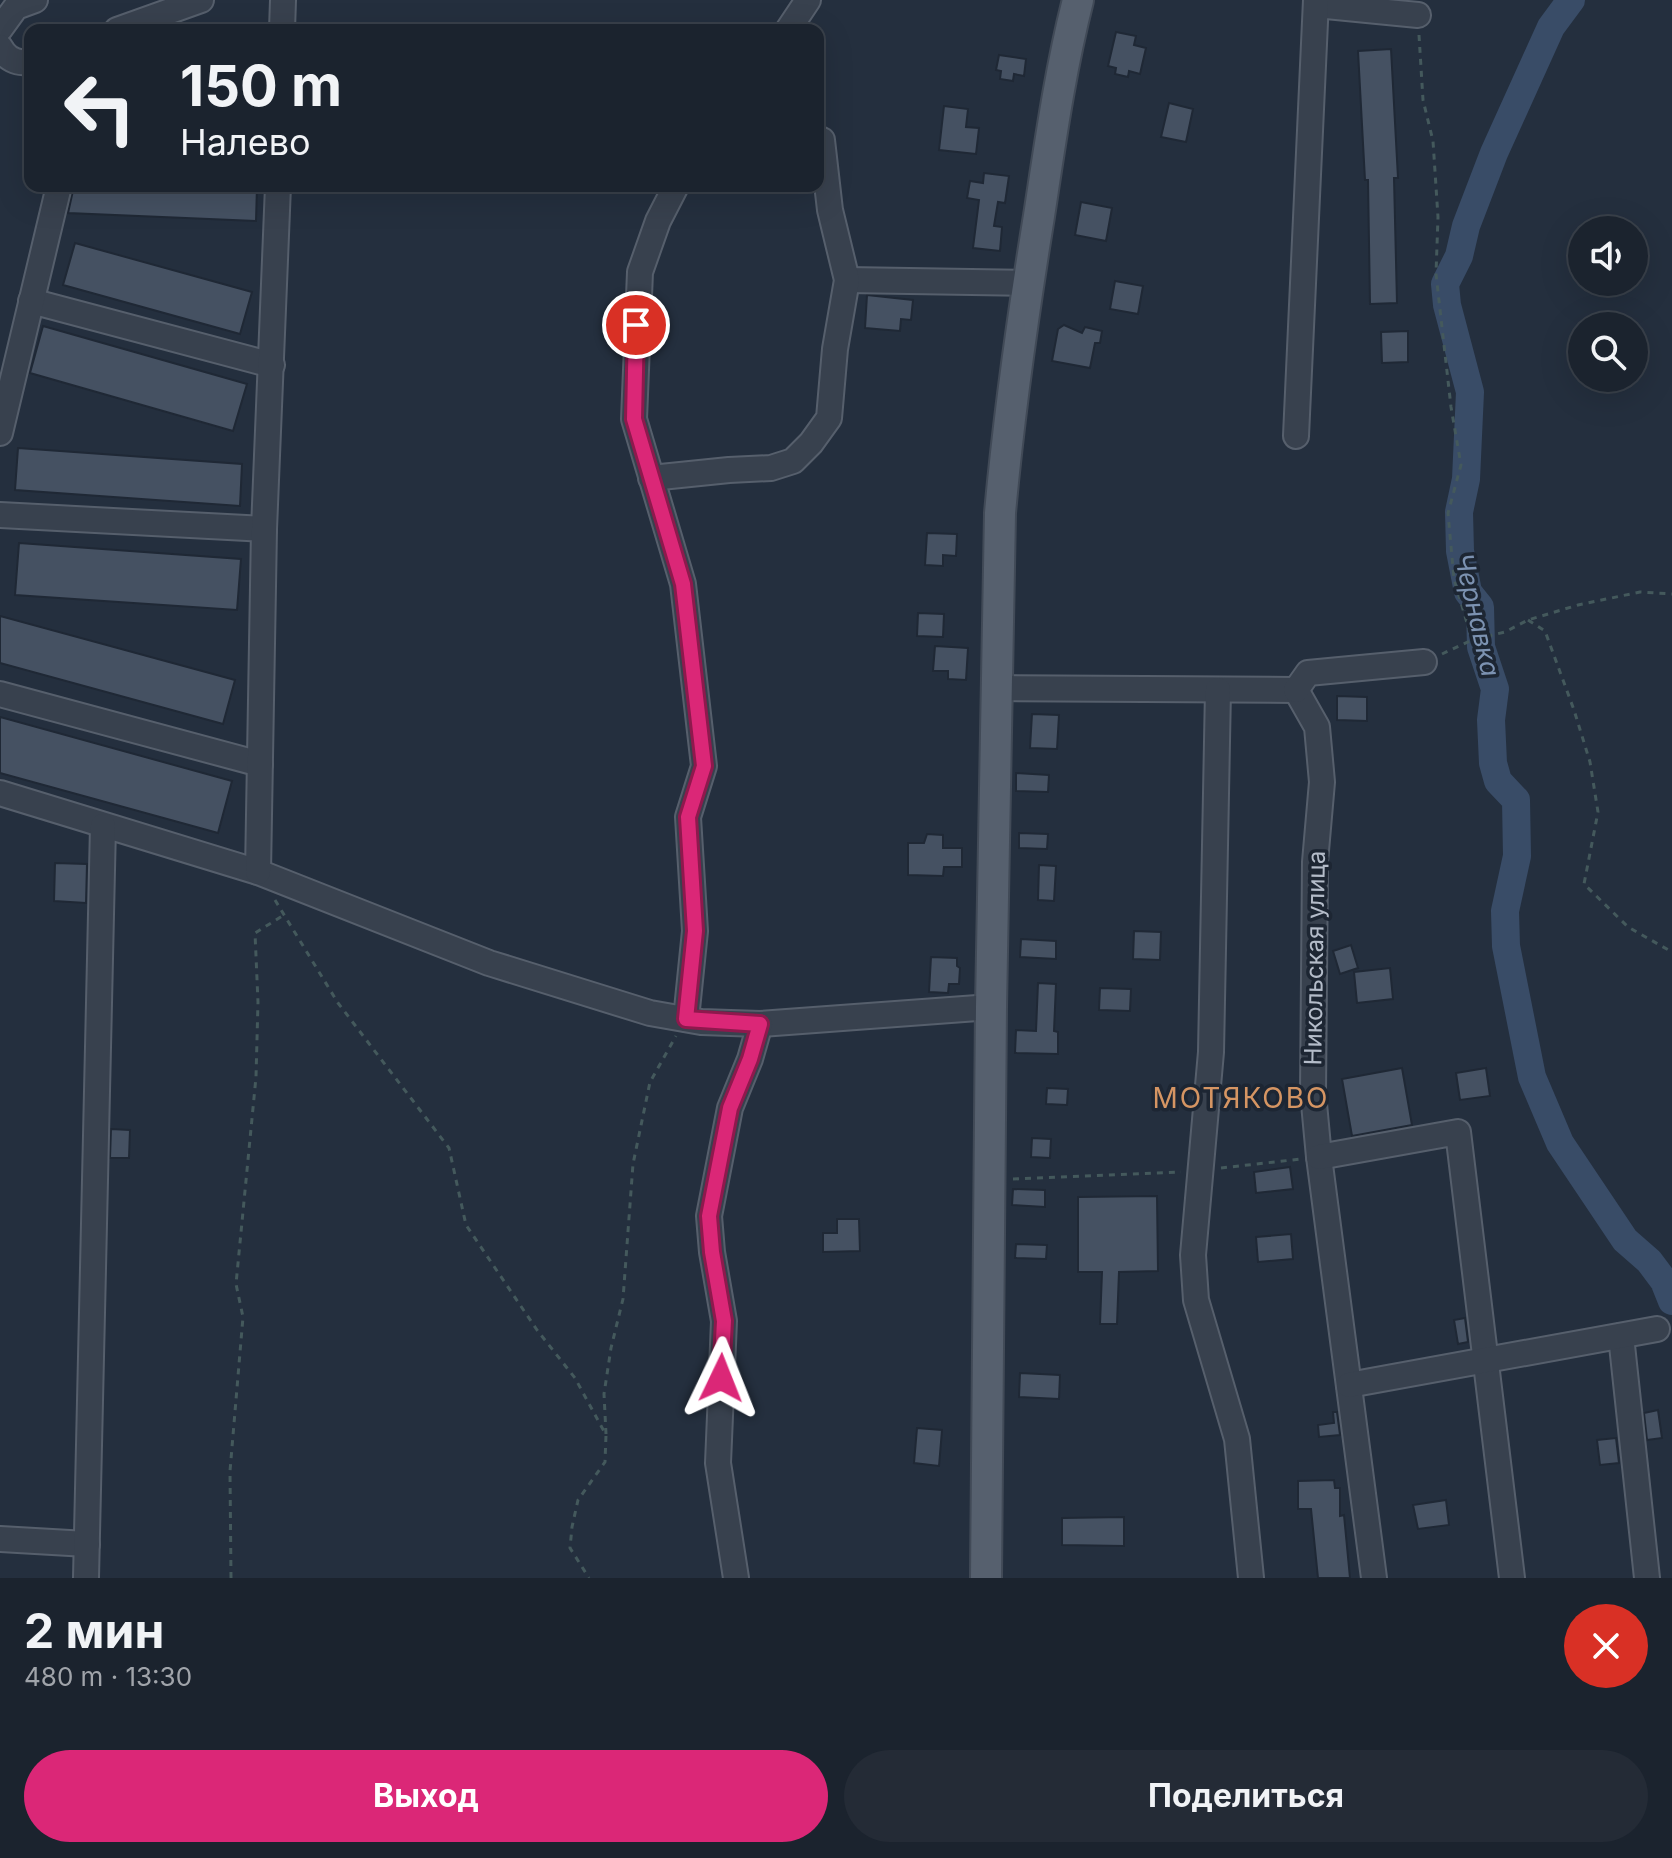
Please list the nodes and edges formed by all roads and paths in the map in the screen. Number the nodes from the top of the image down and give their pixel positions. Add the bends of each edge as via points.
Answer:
1 (35, 0) edge
2 (201, 0) edge
3 (283, 0) edge
4 (808, 0) edge
5 (1078, 0) edge
6 (1316, 2) edge
7 (1418, 15) joint
8 (134, 24) edge
9 (282, 24) edge
10 (792, 24) edge
11 (0, 29) edge
12 (0, 47) edge
13 (24, 62) edge
14 (824, 158) edge
15 (58, 192) edge
16 (278, 192) edge
17 (673, 192) edge
18 (847, 280) junction
19 (1028, 283) junction
20 (31, 301) junction
21 (272, 365) junction
22 (0, 433) edge
23 (1296, 436) dead end
24 (651, 478) junction
25 (0, 515) edge
26 (264, 529) junction
27 (1672, 594) edge
28 (1528, 620) junction
29 (1472, 640) junction
30 (1424, 662) joint
31 (997, 688) junction
32 (1218, 690) junction
33 (1296, 690) junction
34 (0, 694) edge
35 (260, 764) junction
36 (0, 793) edge
37 (103, 826) junction
38 (258, 872) junction
39 (284, 915) junction
40 (1672, 952) edge
41 (991, 1007) junction
42 (686, 1019) junction
43 (760, 1024) junction
44 (1319, 1157) junction
45 (1198, 1171) junction
46 (989, 1180) junction
47 (1657, 1329) dead end
48 (1621, 1336) junction
49 (1486, 1360) junction
50 (1349, 1385) junction
51 (606, 1435) junction
52 (0, 1539) edge
53 (87, 1544) junction
54 (86, 1578) edge
55 (231, 1578) edge
56 (589, 1578) edge
57 (736, 1578) edge
58 (986, 1578) edge
59 (1251, 1578) edge
60 (1374, 1578) edge
61 (1512, 1578) edge
62 (1647, 1578) edge

1 - 11 street via 16,7
2 - 8 street
3 - 9 street
4 - 10 street
5 - 19 main road
6 - 7 street
6 - 23 street
7 - 29 path via 1423,100 1433,141 1436,274 1461,465 1448,513 1454,579
12 - 13 street via 12,60
14 - 18 street
15 - 20 street
16 - 21 street
17 - 24 street via 640,272 634,419
18 - 19 street
18 - 24 street via 829,418 811,443 793,461 771,468
19 - 31 main road via 1000,513
20 - 21 street
20 - 22 street
21 - 26 street
24 - 42 street via 683,584 704,766 688,817 695,931
25 - 26 street
26 - 35 street
27 - 28 path via 1640,592
28 - 29 path
28 - 40 path via 1545,631 1590,762 1598,812 1584,884 1628,927
29 - 30 path
30 - 33 street via 1308,673
31 - 32 street
31 - 41 main road
32 - 33 street
32 - 45 street via 1211,1052
33 - 44 street, Никольская улица via 1317,727 1322,782 1315,862 1313,1093
34 - 35 street
35 - 38 street
36 - 37 street
37 - 38 street
37 - 53 street
38 - 39 path
38 - 42 street via 489,963 650,1013
39 - 51 path via 338,1003 449,1148 466,1225 575,1378
39 - 55 path via 255,933 256,1077 236,1284 243,1317 230,1471
41 - 43 street
41 - 46 main road
42 - 43 street
42 - 51 path via 650,1082 633,1164 623,1299 604,1394
43 - 57 street via 730,1108 709,1216 712,1252 724,1268 718,1463
44 - 45 path
44 - 49 street via 1458,1132
44 - 50 street, Никольская улица
45 - 46 path
45 - 59 street via 1196,1300 1237,1439
46 - 58 main road
47 - 48 street
48 - 49 street
48 - 62 street
49 - 50 street
49 - 61 street
50 - 60 street, Никольская улица
51 - 56 path via 605,1462 578,1500 572,1527 570,1548
52 - 53 street
53 - 54 street

